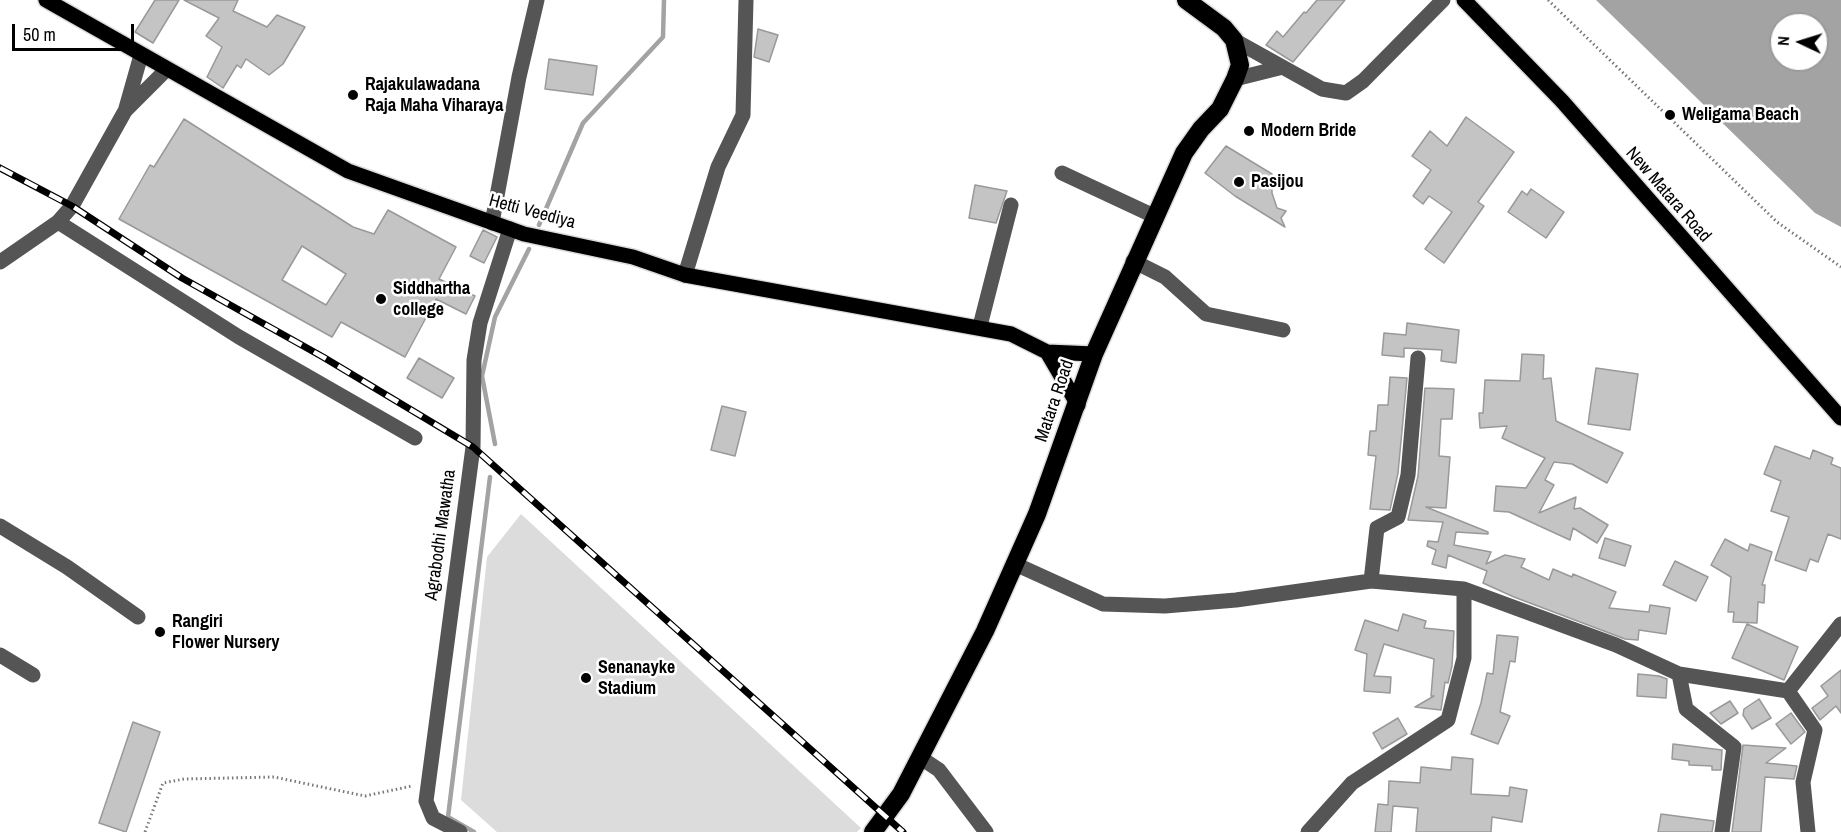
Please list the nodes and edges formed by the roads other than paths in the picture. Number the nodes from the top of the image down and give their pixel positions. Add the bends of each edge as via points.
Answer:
1 (46, 0) edge
2 (537, 0) edge
3 (746, 0) edge
4 (1186, 0) edge
5 (1443, 0) edge
6 (1464, 0) edge
7 (1234, 40) junction
8 (141, 55) junction
9 (1280, 68) junction
10 (167, 69) junction
11 (1235, 79) junction
12 (125, 111) junction
13 (1062, 173) dead end
14 (1011, 206) dead end
15 (1154, 216) junction
16 (58, 222) junction
17 (492, 223) junction
18 (517, 232) junction
19 (1133, 261) junction
20 (0, 262) edge
21 (686, 275) junction
22 (980, 326) junction
23 (1283, 330) dead end
24 (1047, 352) junction
25 (1094, 354) junction
26 (1418, 358) dead end
27 (1078, 405) junction
28 (1841, 418) edge
29 (415, 438) dead end
30 (0, 526) edge
31 (1015, 564) junction
32 (1371, 581) junction
33 (1464, 589) junction
34 (138, 617) dead end
35 (1841, 624) edge
36 (0, 655) edge
37 (1679, 674) junction
38 (33, 675) dead end
39 (1788, 691) junction
40 (921, 758) junction
41 (460, 832) edge
42 (873, 832) edge
43 (986, 832) edge
44 (1308, 832) edge
45 (1722, 832) edge
46 (1808, 832) edge

1 - 8 main road, Hetti Veediya
2 - 17 street
3 - 21 street via 743,115 718,167
4 - 7 highway
5 - 9 street via 1363,81 1346,93 1322,89
6 - 28 main road, New Matara Road via 1562,102
7 - 9 street
7 - 11 highway, Matara Road via 1240,65
8 - 10 main road, Hetti Veediya
8 - 12 street
9 - 11 street
10 - 12 street
10 - 17 main road, Hetti Veediya via 348,171
11 - 15 highway, Matara Road via 1220,109 1184,153
12 - 16 street via 72,206
13 - 15 street
14 - 22 street
15 - 19 highway, Matara Road
16 - 20 street
16 - 29 street via 238,337
17 - 18 main road, Hetti Veediya
18 - 21 main road, Hetti Veediya via 633,257
18 - 41 street, Agrabodhi Mawatha via 480,323 474,360 473,447 426,801 433,818
19 - 23 street via 1165,277 1206,314
19 - 25 highway, Matara Road
21 - 22 main road, Hetti Veediya
22 - 24 main road, Hetti Veediya via 1023,338
24 - 25 main road, Hetti Veediya
24 - 27 main road
25 - 27 highway, Matara Road
26 - 32 street via 1408,475 1398,517 1377,528
27 - 31 highway, Matara Road
30 - 34 street via 68,567
31 - 32 street via 1103,604 1165,606 1236,600
31 - 40 highway, Matara Road
32 - 33 street
33 - 37 street via 1616,645
33 - 44 street via 1464,658 1448,720 1352,783
35 - 39 street
36 - 38 street
37 - 39 street
37 - 45 street via 1686,709 1734,747
39 - 46 street via 1815,730 1803,782
40 - 42 highway, Matara Road via 902,794
40 - 43 street via 939,770

